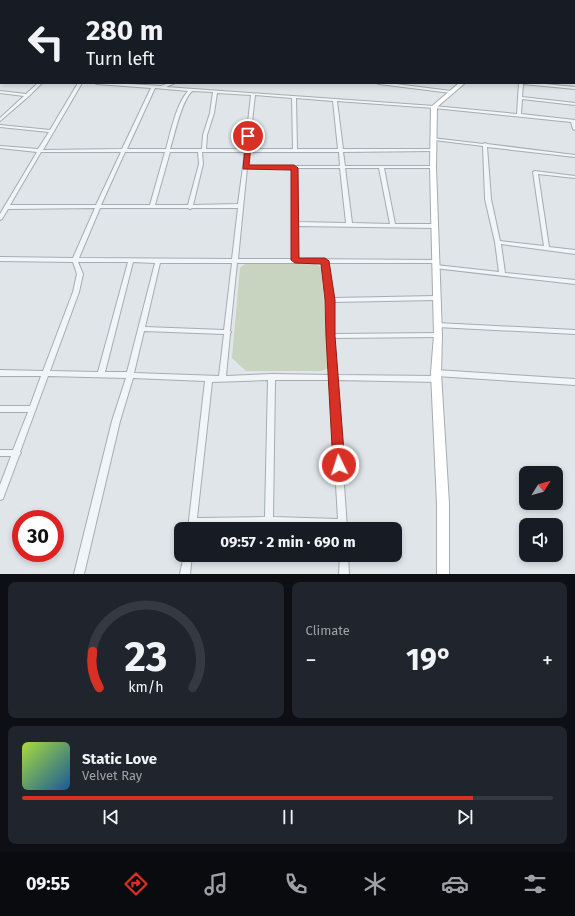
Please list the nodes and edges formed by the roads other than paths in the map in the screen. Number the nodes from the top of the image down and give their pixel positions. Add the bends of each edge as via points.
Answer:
1 (39, 84) edge
2 (79, 84) edge
3 (108, 84) edge
4 (171, 84) edge
5 (387, 84) edge
6 (461, 84) edge
7 (522, 84) edge
8 (533, 84) edge
9 (153, 88) junction
10 (161, 88) junction
11 (575, 88) edge
12 (191, 90) junction
13 (0, 92) edge
14 (215, 92) junction
15 (451, 92) junction
16 (28, 95) junction
17 (253, 95) junction
18 (294, 98) junction
19 (520, 98) junction
20 (335, 100) junction
21 (575, 104) edge
22 (434, 107) junction
23 (519, 115) junction
24 (0, 120) edge
25 (574, 121) edge
26 (0, 126) edge
27 (575, 129) edge
28 (51, 131) junction
29 (434, 139) junction
30 (485, 144) junction
31 (0, 147) edge
32 (247, 149) junction
33 (167, 150) junction
34 (202, 150) junction
35 (295, 150) junction
36 (340, 150) junction
37 (433, 150) junction
38 (40, 151) junction
39 (124, 151) junction
40 (575, 156) edge
41 (245, 167) junction
42 (343, 167) junction
43 (381, 167) junction
44 (433, 167) junction
45 (294, 168) junction
46 (575, 177) edge
47 (8, 206) junction
48 (98, 206) junction
49 (152, 206) junction
50 (241, 206) junction
51 (190, 207) junction
52 (0, 218) edge
53 (294, 224) junction
54 (349, 224) junction
55 (393, 225) junction
56 (435, 226) junction
57 (498, 242) junction
58 (548, 249) junction
59 (575, 252) edge
60 (0, 259) edge
61 (75, 260) junction
62 (235, 260) junction
63 (295, 260) junction
64 (131, 261) junction
65 (158, 261) junction
66 (325, 261) junction
67 (436, 264) junction
68 (502, 274) junction
69 (575, 282) edge
70 (436, 298) junction
71 (330, 300) junction
72 (437, 324) junction
73 (140, 329) junction
74 (228, 332) junction
75 (575, 332) edge
76 (438, 335) junction
77 (330, 336) junction
78 (0, 373) edge
79 (46, 374) junction
80 (100, 375) junction
81 (130, 375) junction
82 (436, 376) junction
83 (272, 377) junction
84 (222, 378) junction
85 (209, 379) junction
86 (333, 379) junction
87 (575, 382) edge
88 (32, 408) junction
89 (0, 409) edge
90 (0, 453) edge
91 (17, 453) junction
92 (0, 496) edge
93 (269, 520) junction
94 (192, 522) edge
95 (238, 522) edge
96 (294, 522) edge
97 (343, 522) edge
98 (187, 562) edge
99 (344, 562) edge
100 (79, 574) edge
101 (185, 574) edge
102 (344, 574) edge
103 (443, 574) edge

1 - 16 street
2 - 28 street
3 - 9 street
4 - 10 street
5 - 15 street
6 - 15 street
7 - 19 street
8 - 11 street
9 - 10 street
9 - 39 street
10 - 12 street
12 - 14 street
12 - 33 street via 186,95 178,115
13 - 16 street
14 - 17 street
14 - 34 street
15 - 22 street
16 - 24 street
17 - 18 street
17 - 32 street
18 - 20 street
18 - 35 street
19 - 21 street
19 - 23 street
20 - 22 street
20 - 36 street
22 - 23 street
22 - 29 street
23 - 25 street
25 - 27 street
26 - 28 street
28 - 38 street
29 - 30 street
29 - 37 street
30 - 40 street
30 - 57 street via 488,199
31 - 38 street
32 - 34 street
32 - 35 street
32 - 41 street
33 - 34 street
33 - 39 street
33 - 49 street
34 - 51 street
35 - 36 street
36 - 37 street
36 - 42 street
37 - 44 street
38 - 39 street
38 - 47 street
39 - 48 street
41 - 45 street
41 - 50 street
42 - 43 street
42 - 45 street
42 - 54 street
43 - 44 street
43 - 55 street
44 - 56 street
45 - 53 street
46 - 58 street via 535,172
47 - 48 street
47 - 52 street
48 - 49 street
48 - 61 street
49 - 51 street
50 - 51 street
50 - 62 street
53 - 54 street
53 - 63 street
54 - 55 street
55 - 56 street
56 - 67 street
57 - 58 street
57 - 68 street
58 - 59 street
60 - 61 street
61 - 64 street
61 - 79 street via 80,274 76,292
62 - 63 street
62 - 65 street
62 - 74 street
63 - 66 street
64 - 65 street
64 - 80 street
65 - 73 street
66 - 67 street
66 - 71 street
67 - 68 street
67 - 70 street
68 - 69 street
70 - 71 street
70 - 72 street
71 - 77 street
72 - 75 street
72 - 76 street
73 - 74 street
73 - 81 street
74 - 84 street
76 - 77 street
76 - 82 street
77 - 86 street
78 - 79 street
79 - 80 street
79 - 88 street
80 - 81 street
81 - 85 street
81 - 100 street via 116,421
82 - 86 street
82 - 87 street
82 - 103 street via 443,504
83 - 84 street
83 - 86 street
83 - 93 street
84 - 85 street
85 - 94 street
86 - 97 street
88 - 89 street
88 - 91 street
90 - 91 street
91 - 92 street
93 - 95 street
93 - 96 street
98 - 101 street
99 - 102 street

